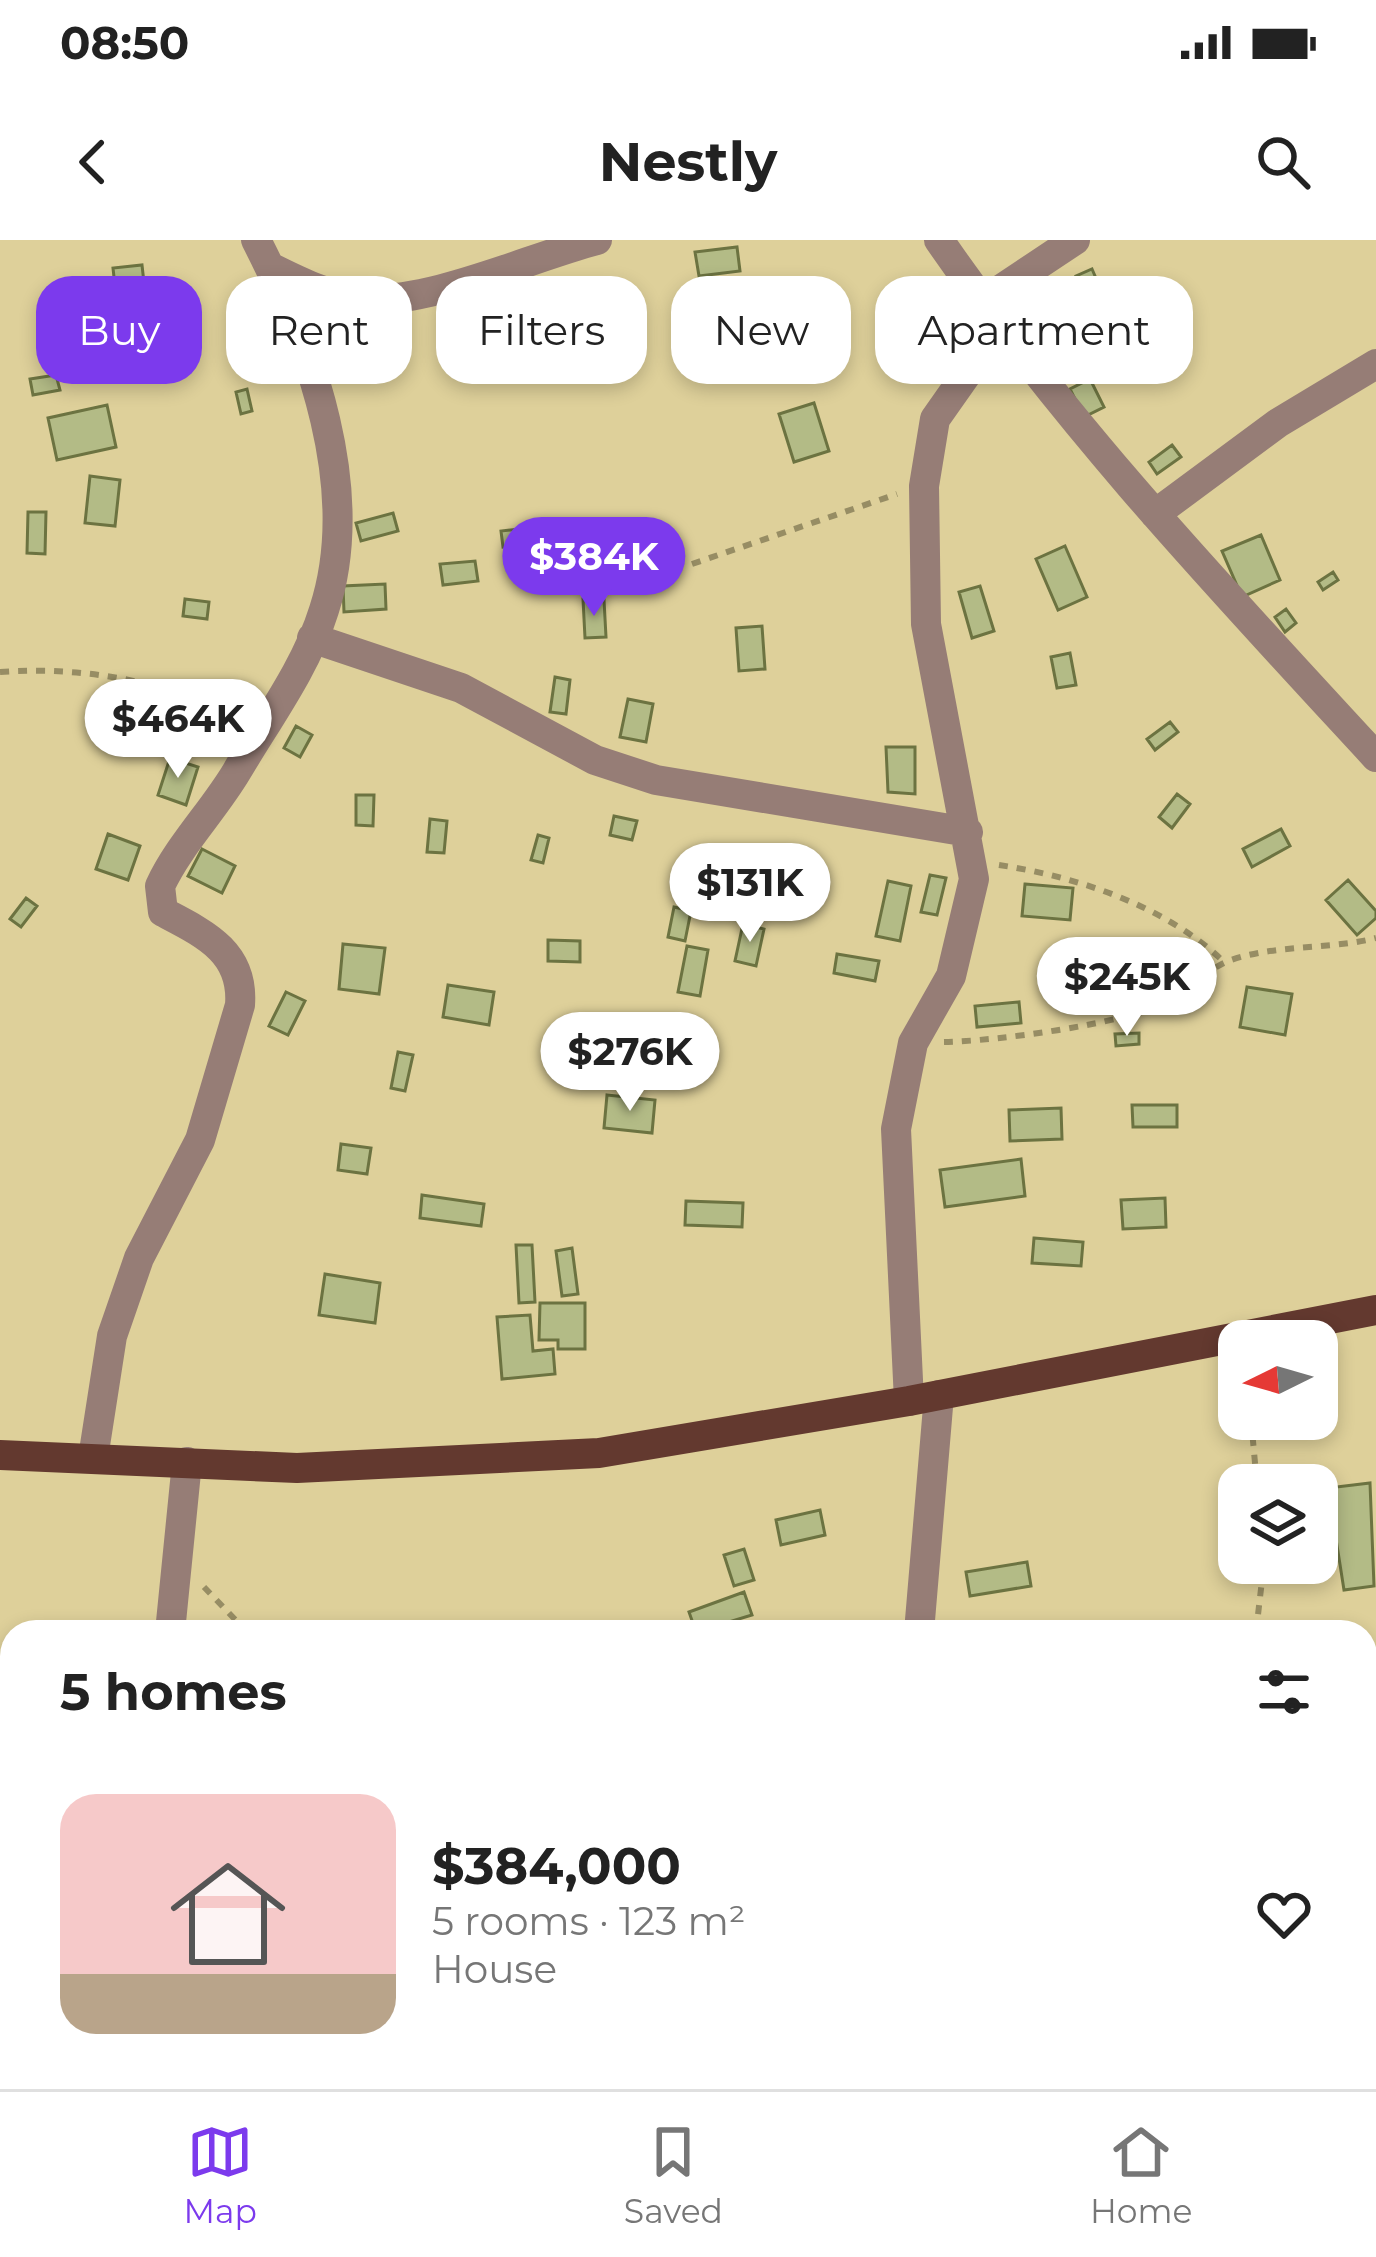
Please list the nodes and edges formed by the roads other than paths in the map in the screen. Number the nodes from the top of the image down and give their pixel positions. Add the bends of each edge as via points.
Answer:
1 (597, 240) edge
2 (939, 240) edge
3 (1075, 240) edge
4 (263, 254) edge
5 (964, 276) edge
6 (1021, 276) edge
7 (1376, 364) edge
8 (959, 384) edge
9 (1046, 384) edge
10 (1155, 514) junction
11 (311, 638) junction
12 (1376, 757) edge
13 (970, 846) junction
14 (1376, 1310) edge
15 (924, 1398) junction
16 (0, 1455) edge
17 (93, 1459) junction
18 (187, 1462) junction
19 (171, 1620) edge
20 (920, 1620) edge

1 - 4 street via 430,290 361,299 324,291
2 - 5 street
3 - 6 street
4 - 11 street via 323,403 332,475 333,573
7 - 10 street via 1278,423
8 - 13 street via 934,419 924,486 926,624
9 - 10 street
10 - 12 street
11 - 13 street via 461,688 595,760 656,780
11 - 17 street via 160,886 163,912 200,929 232,958 240,1005 200,1140 139,1258 112,1336
13 - 15 street via 974,878 951,976 914,1043 896,1129
14 - 15 main road
15 - 18 main road via 599,1453 297,1468
15 - 20 street
16 - 17 main road
17 - 18 main road
18 - 19 street

